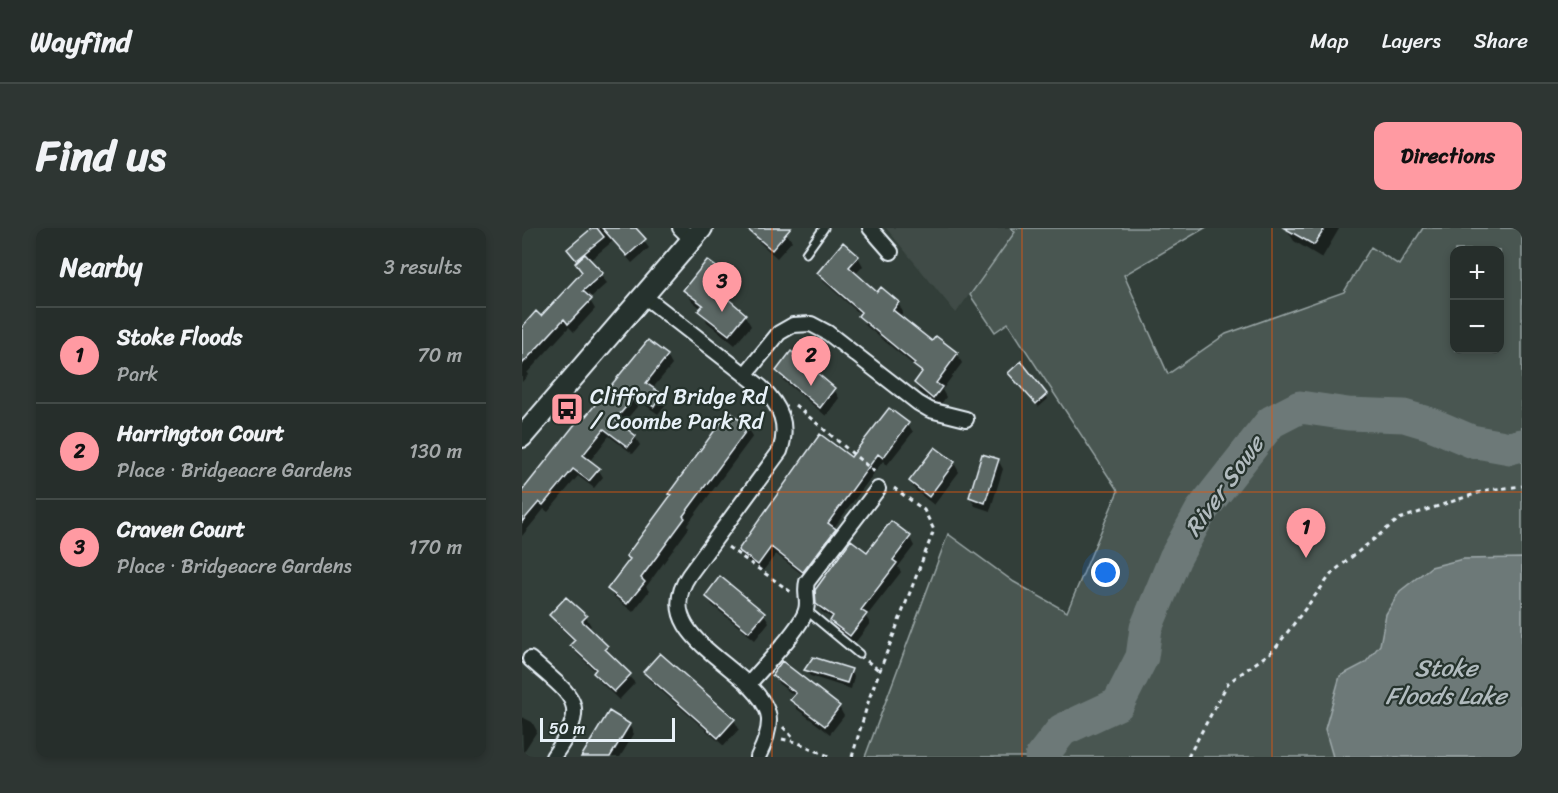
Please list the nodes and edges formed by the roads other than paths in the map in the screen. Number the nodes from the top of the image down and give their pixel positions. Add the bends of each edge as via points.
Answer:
1 (824, 228) edge
2 (870, 228) edge
3 (692, 232) edge
4 (891, 252) dead end
5 (806, 253) dead end
6 (644, 296) junction
7 (745, 375) junction
8 (966, 419) dead end
9 (522, 437) edge
10 (884, 484) road end
11 (806, 610) junction
12 (859, 654) dead end
13 (530, 658) dead end
14 (748, 685) junction
15 (554, 757) edge
16 (758, 757) edge

1 - 5 lane
2 - 4 street
3 - 6 main road
6 - 7 street
6 - 9 main road
7 - 8 street via 779,333 793,325 811,324 918,403
7 - 14 street via 777,405 784,426 783,442 774,460 683,584 679,601 692,635
10 - 11 street via 807,582
11 - 12 lane
11 - 14 street
13 - 15 street via 568,694 575,707 573,727
14 - 16 street via 768,713 765,740

